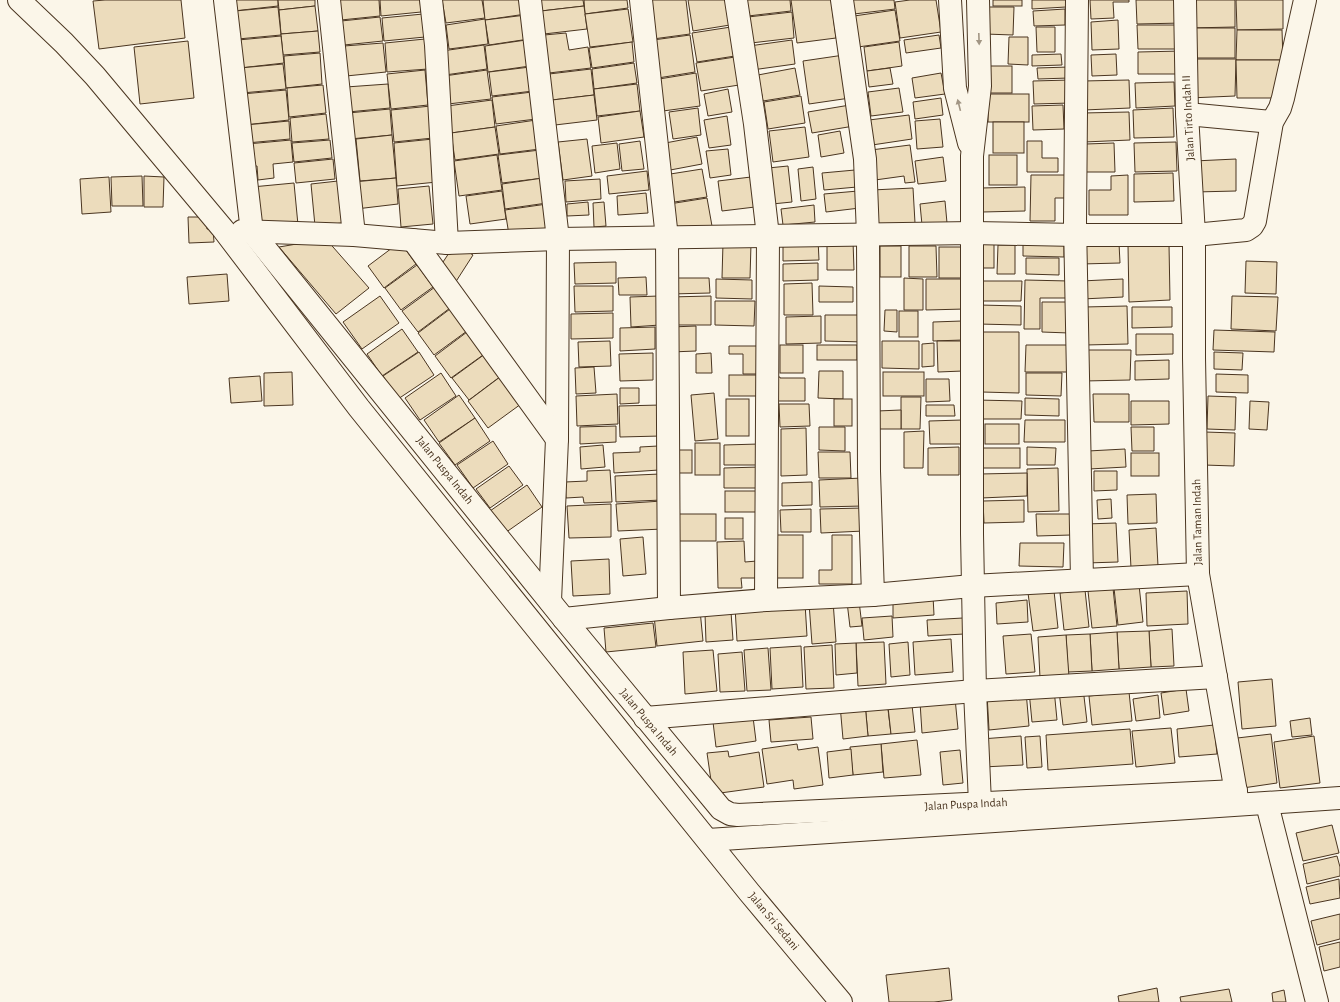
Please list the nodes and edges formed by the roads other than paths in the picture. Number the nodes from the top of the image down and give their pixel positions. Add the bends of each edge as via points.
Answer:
1 (19, 0) edge
2 (225, 0) edge
3 (329, 0) edge
4 (431, 0) edge
5 (530, 0) edge
6 (641, 0) edge
7 (736, 0) edge
8 (842, 0) edge
9 (950, 0) edge
10 (978, 0) edge
11 (1076, 0) edge
12 (1185, 0) edge
13 (1305, 0) edge
14 (1188, 114) junction
15 (1272, 122) junction
16 (972, 156) junction
17 (223, 229) junction
18 (252, 232) junction
19 (973, 233) junction
20 (354, 234) junction
21 (868, 234) junction
22 (1076, 235) junction
23 (1194, 235) junction
24 (768, 236) junction
25 (667, 238) junction
26 (558, 239) junction
27 (413, 240) junction
28 (447, 243) junction
29 (556, 439) junction
30 (1198, 574) junction
31 (1082, 580) junction
32 (972, 586) junction
33 (873, 595) junction
34 (550, 600) junction
35 (766, 600) junction
36 (670, 608) junction
37 (564, 619) junction
38 (1216, 677) junction
39 (975, 690) junction
40 (645, 718) junction
41 (1237, 798) junction
42 (1340, 798) edge
43 (980, 803) junction
44 (1267, 804) junction
45 (708, 840) junction
46 (841, 1002) edge
47 (1317, 1002) edge

1 - 17 street, Jalan Sri Sedani via 95,76
2 - 18 street
3 - 20 street
4 - 28 street via 436,45
5 - 26 street
6 - 25 street
7 - 24 street via 755,124
8 - 21 street via 866,159
16 -> 9 street via 955,88
10 -> 16 street via 980,86
11 - 22 street
12 - 14 street, Jalan Tirto Indah II
13 - 15 street via 1283,98
14 - 15 street
14 - 23 street, Jalan Tirto Indah II
15 - 23 street via 1255,221 1252,226 1246,230
16 - 19 street
17 - 18 street
17 - 45 street, Jalan Sri Sedani via 359,408
18 - 20 street
18 - 34 street, Jalan Puspa Indah
19 - 21 street
19 - 22 street
19 - 32 street
20 - 27 street
21 - 24 street
21 - 33 street via 868,471
22 - 23 street
22 - 31 street
23 - 30 street, Jalan Taman Indah
24 - 25 street
24 - 35 street
25 - 26 street
25 - 36 street
26 - 28 street
26 - 29 street
27 - 28 street
27 - 29 street
29 - 34 street
30 - 31 street
30 - 38 street, Jalan Taman Indah
31 - 32 street
32 - 33 street
32 - 39 street
33 - 35 street
34 - 37 street, Jalan Puspa Indah
35 - 36 street
36 - 37 street
37 - 40 street, Jalan Puspa Indah
38 - 39 street
38 - 41 street, Jalan Taman Indah
39 - 40 street
39 - 43 street
40 - 43 street, Jalan Puspa Indah via 721,809 730,814
41 - 43 street, Jalan Puspa Indah
41 - 44 street
41 - 45 street
42 - 44 street
44 - 47 street
45 - 46 street, Jalan Sri Sedani

